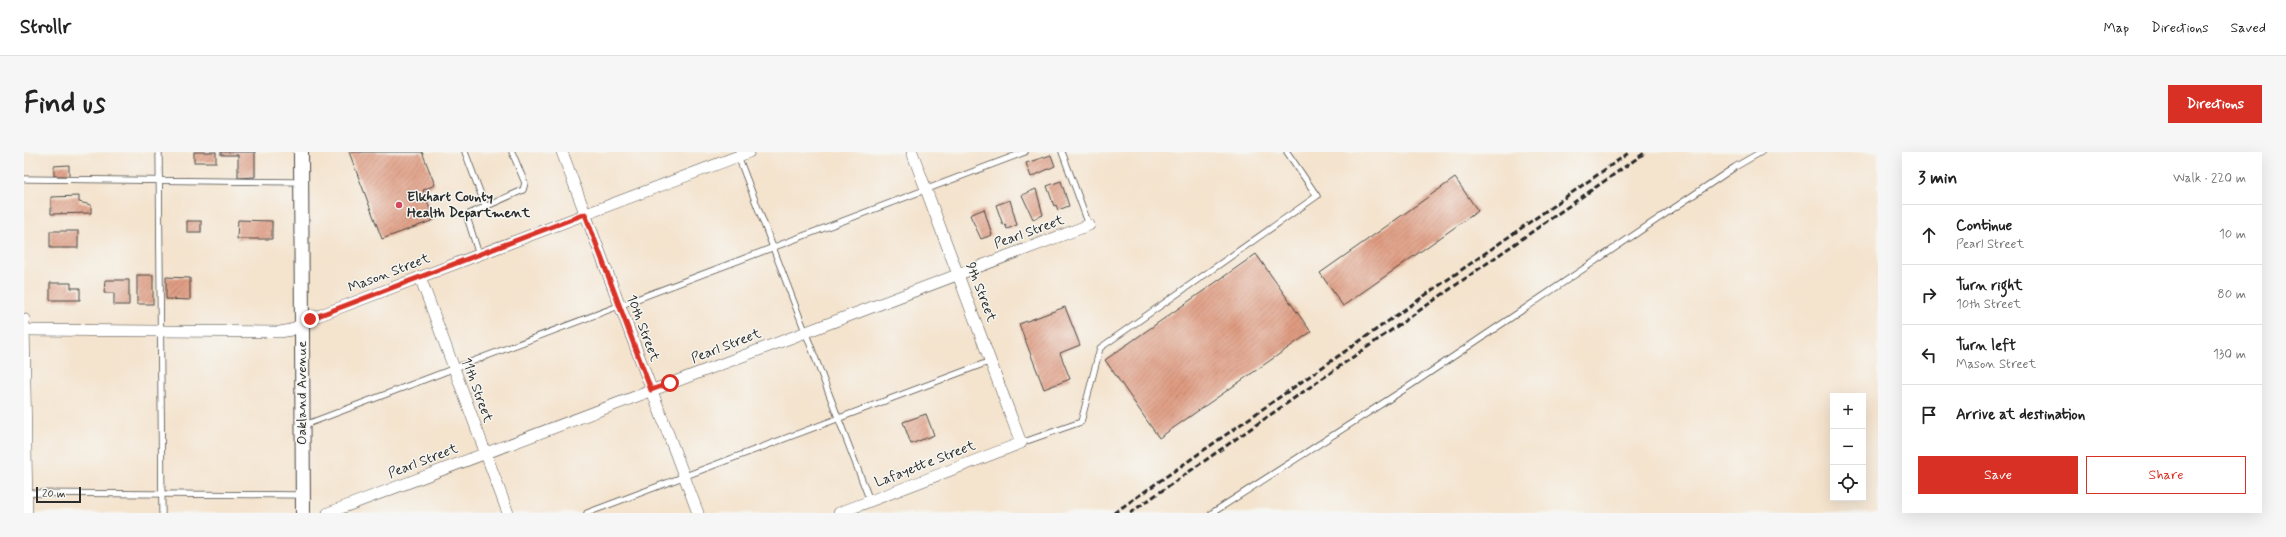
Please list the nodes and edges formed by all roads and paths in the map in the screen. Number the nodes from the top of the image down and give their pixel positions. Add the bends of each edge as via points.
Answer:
1 (159, 152) edge
2 (301, 152) edge
3 (465, 152) edge
4 (512, 152) edge
5 (562, 152) edge
6 (749, 152) edge
7 (912, 152) edge
8 (1026, 152) edge
9 (1062, 152) edge
10 (1287, 152) edge
11 (1761, 152) edge
12 (737, 154) edge
13 (24, 180) edge
14 (159, 181) junction
15 (301, 182) junction
16 (926, 189) junction
17 (486, 208) junction
18 (585, 214) junction
19 (1089, 226) joint
20 (773, 248) junction
21 (479, 255) junction
22 (958, 274) junction
23 (420, 277) junction
24 (619, 306) junction
25 (24, 319) edge
26 (302, 325) junction
27 (24, 330) edge
28 (160, 331) junction
29 (806, 332) junction
30 (991, 361) junction
31 (453, 369) junction
32 (651, 390) junction
33 (838, 418) junction
34 (302, 426) junction
35 (1021, 443) junction
36 (485, 454) junction
37 (683, 476) junction
38 (25, 493) edge
39 (162, 494) junction
40 (303, 495) junction
41 (870, 501) junction
42 (27, 513) edge
43 (162, 513) edge
44 (303, 513) edge
45 (328, 513) edge
46 (508, 513) edge
47 (587, 513) edge
48 (698, 513) edge
49 (839, 513) edge
50 (1212, 513) edge

1 - 14 lane
2 - 15 street, Oakland Avenue
3 - 17 lane
4 - 17 lane via 525,183 523,190
5 - 18 street, 10th Street
6 - 12 street, Mason Street
7 - 16 street, 9th Street
8 - 16 lane
9 - 19 lane
10 - 35 lane via 1317,196 1100,348 1081,422
11 - 50 lane via 1411,385
12 - 18 street, Mason Street
12 - 20 lane
13 - 14 lane
14 - 15 lane
14 - 28 lane
15 - 26 street, Oakland Avenue
16 - 20 lane
16 - 22 street, 9th Street
17 - 21 lane via 467,217
18 - 21 street, Mason Street
18 - 24 street, 10th Street
19 - 22 street, Pearl Street
20 - 24 lane
20 - 29 lane
21 - 23 street, Mason Street
22 - 29 street, Pearl Street
22 - 30 street, 9th Street
23 - 26 street, Mason Street via 310,319
23 - 31 street, 11th Street
24 - 31 lane
24 - 32 street, 10th Street
25 - 27 street
26 - 28 street, Mason Street via 280,332
26 - 34 street, Oakland Avenue
27 - 28 street, Mason Street
27 - 38 street
28 - 39 lane
29 - 32 street, Pearl Street
29 - 33 lane
30 - 33 lane
30 - 35 street, 9th Street
31 - 34 lane
31 - 36 street, 11th Street
32 - 36 street, Pearl Street
32 - 37 street, 10th Street
33 - 37 lane
33 - 41 lane
34 - 40 street, Oakland Avenue
35 - 41 street, Lafayette Street
36 - 45 street, Pearl Street
36 - 46 street, 11th Street
37 - 47 lane
37 - 48 street, 10th Street
38 - 39 lane
38 - 42 street
39 - 40 lane
39 - 43 lane
40 - 44 street, Oakland Avenue
41 - 49 street, Lafayette Street

